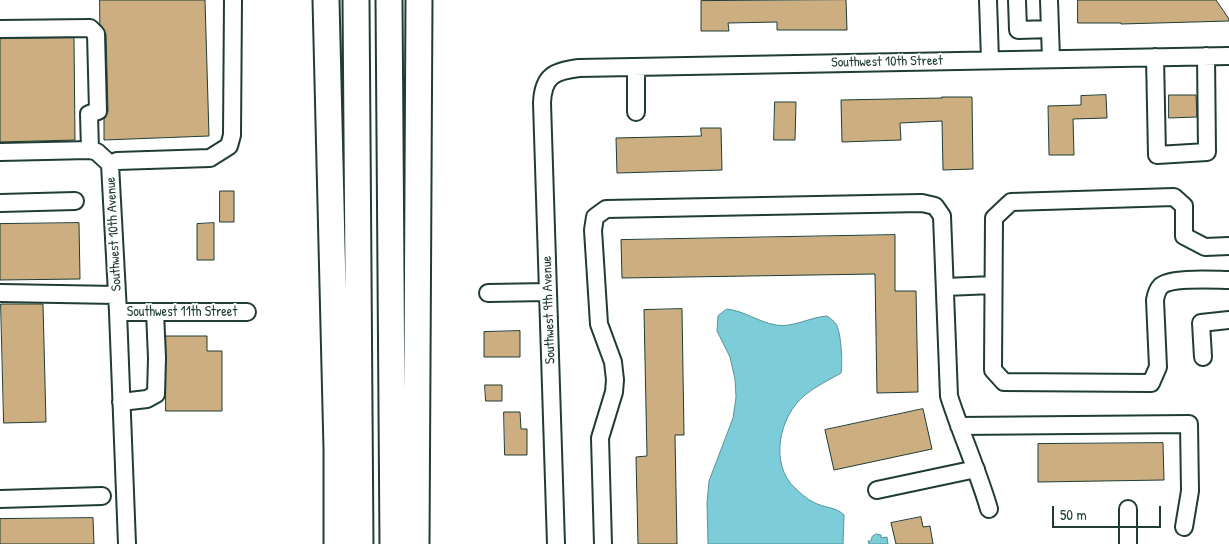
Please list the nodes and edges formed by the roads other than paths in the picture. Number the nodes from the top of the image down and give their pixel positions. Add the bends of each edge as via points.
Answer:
1 (233, 0) edge
2 (326, 0) edge
3 (356, 0) edge
4 (389, 0) edge
5 (419, 0) edge
6 (988, 0) edge
7 (1017, 0) edge
8 (1049, 0) edge
9 (0, 29) edge
10 (1050, 29) junction
11 (1206, 56) junction
12 (1229, 56) edge
13 (1155, 57) junction
14 (1050, 59) junction
15 (990, 60) junction
16 (636, 67) junction
17 (548, 78) joint
18 (636, 112) dead end
19 (90, 150) junction
20 (0, 152) edge
21 (110, 164) junction
22 (74, 201) dead end
23 (0, 204) edge
24 (1229, 246) edge
25 (1229, 280) edge
26 (993, 285) junction
27 (945, 287) junction
28 (548, 292) junction
29 (0, 293) edge
30 (488, 293) dead end
31 (117, 295) junction
32 (118, 312) junction
33 (155, 312) junction
34 (247, 312) dead end
35 (1229, 320) edge
36 (1204, 357) dead end
37 (121, 402) junction
38 (959, 426) junction
39 (976, 468) junction
40 (877, 490) dead end
41 (102, 496) dead end
42 (0, 499) edge
43 (990, 509) dead end
44 (1128, 509) dead end
45 (1184, 527) dead end
46 (127, 544) edge
47 (337, 544) edge
48 (360, 544) edge
49 (393, 544) edge
50 (416, 544) edge
51 (556, 544) edge
52 (604, 544) edge
53 (1128, 544) edge

1 - 21 street, Southwest 10th Avenue via 232,135 228,146 210,158 117,161
2 - 47 highway
3 - 48 highway
4 - 49 highway
5 - 50 highway
6 - 15 street
7 - 10 street via 1018,30
8 - 10 street
9 - 19 street via 90,28 96,34 98,111 89,114
10 - 14 street
11 - 12 street, Southwest 10th Street
11 - 13 street, Southwest 10th Street
11 - 13 street via 1207,152 1157,155
13 - 14 street, Southwest 10th Street
14 - 15 street, Southwest 10th Street
15 - 16 street, Southwest 10th Street
16 - 17 street, Southwest 10th Street via 571,69
16 - 18 street
17 - 28 street, Southwest 9th Avenue via 543,88 542,103
19 - 20 street
19 - 21 street
21 - 31 street, Southwest 10th Avenue
22 - 23 street
24 - 26 street via 1205,246 1184,236 1184,206 1174,197 1011,202 994,218
25 - 26 street via 1180,280 1163,284 1157,290 1158,367 1151,383 1004,382 993,370
26 - 27 street
27 - 38 street via 949,396
27 - 52 street via 942,216 935,206 922,202 606,209 596,217 593,230 599,324 613,362 615,380 600,438
28 - 30 street
28 - 51 street, Southwest 9th Avenue
29 - 31 street
31 - 32 street, Southwest 10th Avenue
32 - 33 street, Southwest 11th Street
32 - 37 street, Southwest 10th Avenue
33 - 34 street, Southwest 11th Street
33 - 37 street via 156,394 147,399
35 - 36 street via 1202,323
37 - 46 street, Southwest 10th Avenue
38 - 39 street
38 - 45 street via 1189,424 1190,491
39 - 40 street
39 - 43 street
41 - 42 street
44 - 53 street

